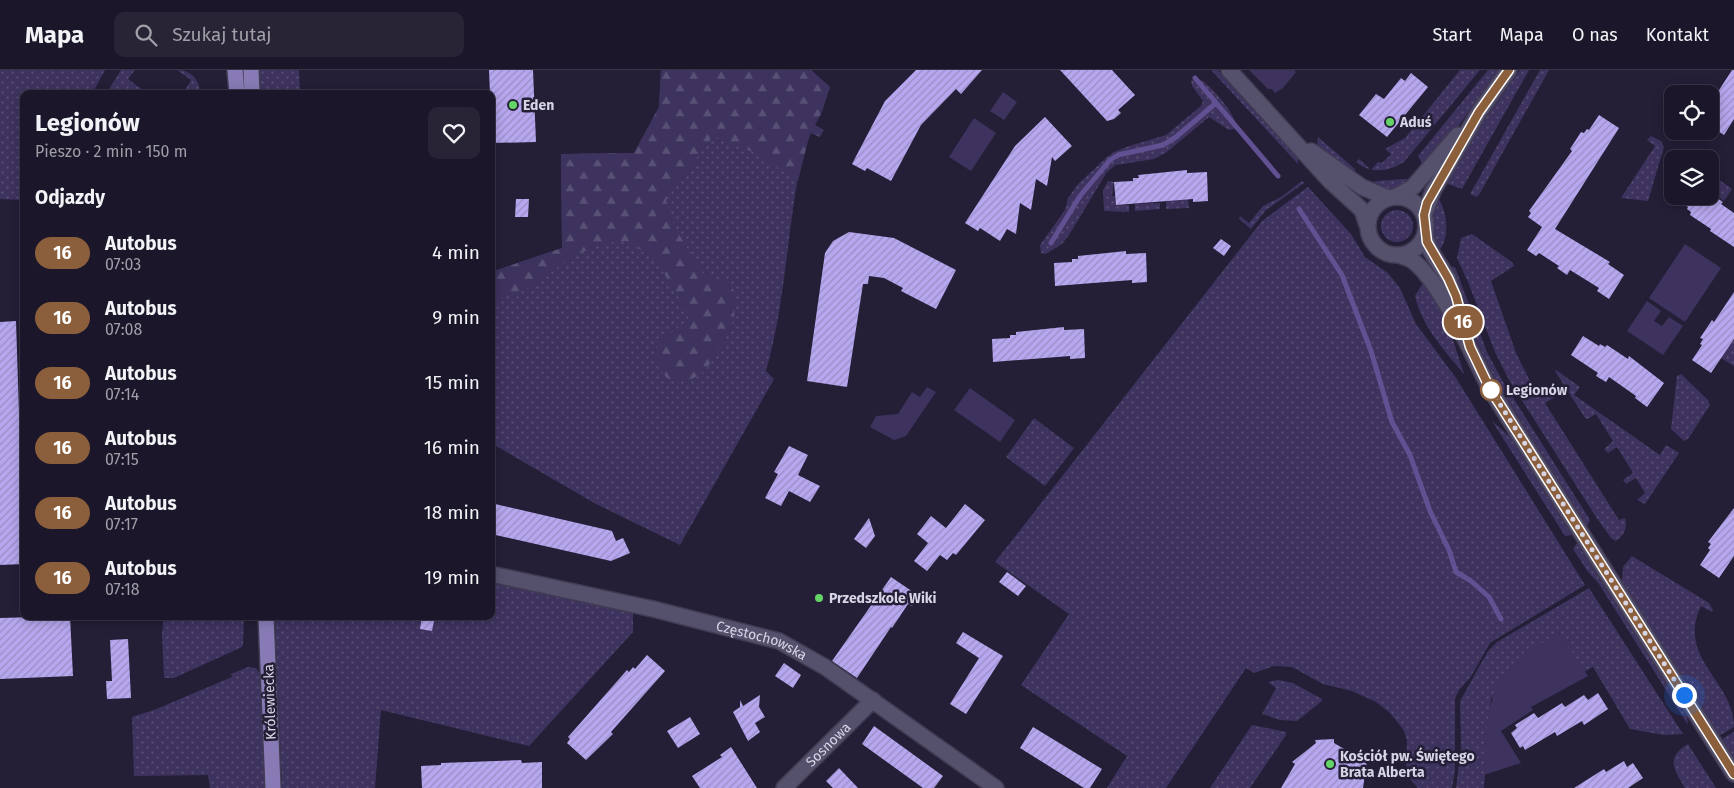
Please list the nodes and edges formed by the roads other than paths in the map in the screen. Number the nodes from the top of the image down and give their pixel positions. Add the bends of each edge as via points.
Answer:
1 (236, 70) edge
2 (251, 70) edge
3 (1229, 70) edge
4 (1509, 70) edge
5 (237, 90) edge
6 (252, 90) edge
7 (1479, 112) junction
8 (1290, 134) junction
9 (1392, 197) junction
10 (1424, 215) junction
11 (1367, 225) junction
12 (1425, 234) junction
13 (1399, 256) junction
14 (1470, 347) junction
15 (495, 575) edge
16 (266, 620) edge
17 (873, 700) junction
18 (1734, 774) edge
19 (273, 788) edge
20 (784, 788) edge
21 (996, 788) edge

1 - 5 main road
2 - 6 main road
3 - 8 street
4 - 7 street
7 - 9 street via 1413,187
7 - 10 street via 1433,192
8 - 9 street via 1362,187
8 - 11 street via 1330,181 1362,210
9 - 10 street via 1414,202
9 - 11 street via 1373,209
10 - 12 street
11 - 13 street via 1374,245 1386,254
12 - 13 street via 1413,251
12 - 14 street via 1429,248 1456,296
13 - 14 street via 1413,261 1426,274
14 - 18 street via 1490,389
15 - 17 street, Częstochowska via 771,638 806,654
16 - 19 main road, Królewiecka
17 - 20 street, Sosnowa
17 - 21 street, Częstochowska

